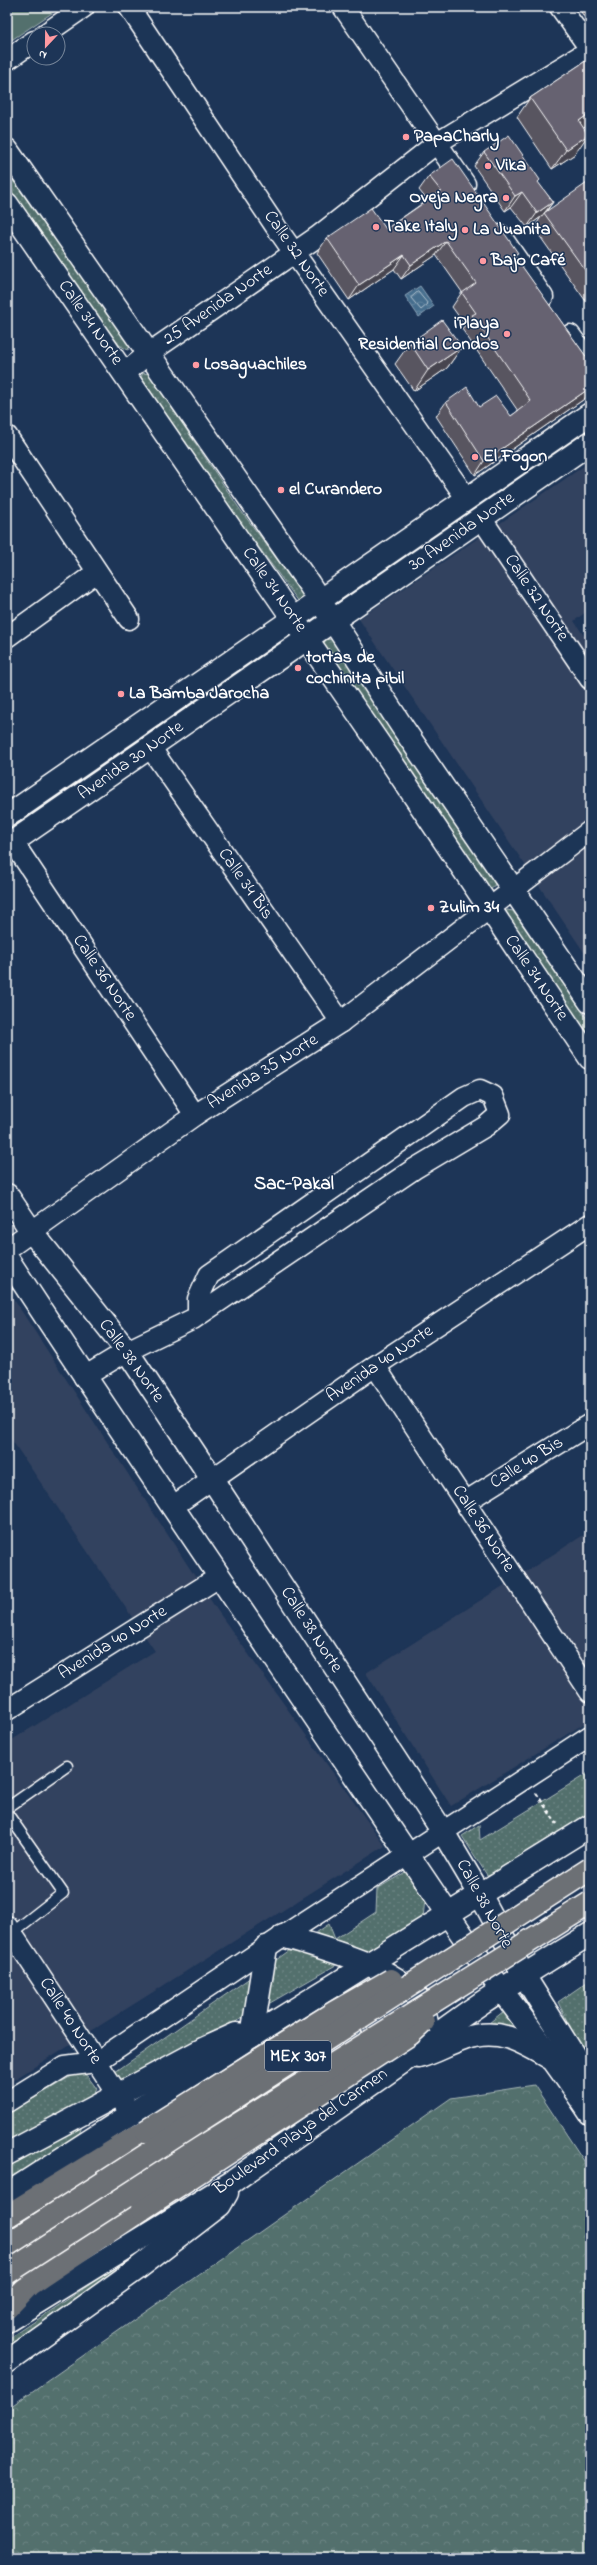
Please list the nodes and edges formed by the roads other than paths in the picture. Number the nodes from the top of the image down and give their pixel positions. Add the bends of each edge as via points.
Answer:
1 (84, 7) edge
2 (129, 7) edge
3 (343, 7) edge
4 (560, 7) edge
5 (57, 26) edge
6 (26, 47) edge
7 (590, 49) edge
8 (7, 60) edge
9 (437, 143) junction
10 (7, 150) edge
11 (477, 201) edge
12 (7, 204) edge
13 (491, 221) edge
14 (295, 252) junction
15 (149, 353) junction
16 (590, 362) edge
17 (125, 373) junction
18 (590, 414) edge
19 (7, 436) edge
20 (590, 443) edge
21 (467, 499) junction
22 (481, 518) junction
23 (97, 572) junction
24 (321, 601) junction
25 (129, 620) dead end
26 (294, 620) junction
27 (334, 622) junction
28 (7, 637) edge
29 (308, 640) junction
30 (590, 679) edge
31 (150, 747) junction
32 (7, 816) edge
33 (590, 831) edge
34 (10, 844) edge
35 (514, 888) junction
36 (489, 906) junction
37 (590, 1002) edge
38 (341, 1022) junction
39 (590, 1058) edge
40 (195, 1115) junction
41 (7, 1195) edge
42 (590, 1224) edge
43 (32, 1232) junction
44 (7, 1249) edge
45 (7, 1258) edge
46 (198, 1315) junction
47 (127, 1351) junction
48 (375, 1366) junction
49 (84, 1377) junction
50 (590, 1424) edge
51 (212, 1479) junction
52 (465, 1502) junction
53 (172, 1507) junction
54 (218, 1577) junction
55 (590, 1692) edge
56 (7, 1710) edge
57 (590, 1736) edge
58 (67, 1766) dead end
59 (7, 1808) edge
60 (7, 1813) edge
61 (590, 1826) edge
62 (443, 1832) junction
63 (409, 1854) junction
64 (590, 1868) edge
65 (481, 1896) junction
66 (590, 1903) edge
67 (449, 1916) junction
68 (9, 1930) edge
69 (590, 1934) edge
70 (275, 1942) junction
71 (452, 1956) junction
72 (370, 1964) junction
73 (524, 1975) junction
74 (471, 1978) junction
75 (503, 1989) junction
76 (252, 2036) junction
77 (407, 2059) junction
78 (96, 2062) junction
79 (556, 2062) junction
80 (590, 2081) edge
81 (118, 2095) junction
82 (7, 2102) edge
83 (590, 2113) edge
84 (139, 2123) junction
85 (7, 2154) edge
86 (232, 2182) junction
87 (7, 2194) edge
88 (7, 2216) edge
89 (7, 2245) edge
90 (7, 2273) edge
91 (7, 2308) edge
92 (7, 2321) edge
93 (7, 2362) edge

1 - 5 street
2 - 14 street, Calle 32 Norte
3 - 9 street
4 - 7 street
6 - 8 street
7 - 9 street, 25 Avenida Norte
9 - 11 street
9 - 14 street, 25 Avenida Norte
10 - 15 main road, Calle 34 Norte
12 - 17 main road, Calle 34 Norte
13 - 16 street
14 - 15 street, 25 Avenida Norte
14 - 21 street, Calle 32 Norte
15 - 17 street, 25 Avenida Norte
15 - 24 main road, Calle 34 Norte
17 - 26 main road, Calle 34 Norte
18 - 21 main road
19 - 23 street
20 - 22 main road, 30 Avenida Norte
21 - 24 main road, 30 Avenida Norte
22 - 27 main road, 30 Avenida Norte
22 - 30 street, Calle 32 Norte
23 - 25 street
23 - 28 street
24 - 26 main road, Avenida 30 Norte
24 - 27 main road, Calle 34 Norte
26 - 29 main road, Calle 34 Norte
26 - 32 main road, Avenida 30 Norte
27 - 29 main road, Avenida 30 Norte
27 - 35 main road, Calle 34 Norte via 403,728
29 - 31 main road, Avenida 30 Norte
29 - 36 main road, Calle 34 Norte
31 - 34 main road, Avenida 30 Norte
31 - 38 street, Calle 34 Bis
33 - 35 street, Avenida 35 Norte
34 - 40 street, Calle 36 Norte
35 - 36 street, Avenida 35 Norte
35 - 37 main road, Calle 34 Norte
36 - 38 street, Avenida 35 Norte
36 - 39 main road, Calle 34 Norte
38 - 40 street, Avenida 35 Norte
40 - 43 street, Avenida 35 Norte
41 - 43 main road, Calle 38 Norte
42 - 48 street, Avenida 40 Norte
43 - 44 street, Avenida 35 Norte
43 - 47 main road, Calle 38 Norte
45 - 49 main road, Calle 38 Norte
46 - 46 street via 414,1169 498,1118 500,1110 493,1096 480,1090 464,1097 209,1275 198,1299
46 - 47 street
47 - 49 street
47 - 51 main road, Calle 38 Norte
48 - 51 street, Avenida 40 Norte
48 - 52 street, Calle 36 Norte
49 - 53 main road, Calle 38 Norte
50 - 52 street, Calle 40 Bis
51 - 53 street, Avenida 40 Norte
51 - 62 main road, Calle 38 Norte
52 - 55 street, Calle 36 Norte
53 - 54 main road, Calle 38 Norte
54 - 56 street, Avenida 40 Norte
54 - 63 main road, Calle 38 Norte
57 - 62 street
58 - 59 lane
60 - 68 lane via 63,1893
61 - 65 main road
62 - 63 street
62 - 65 main road, Calle 38 Norte
63 - 67 main road, Calle 38 Norte
63 - 70 street
64 - 71 highway, MEX 307, bridge
65 - 67 main road
65 - 73 main road, Calle 38 Norte
66 - 74 highway, MEX 307, bridge
67 - 72 main road
67 - 75 main road, Calle 38 Norte
68 - 78 street, Calle 40 Norte
69 - 73 main road, Boulevard Playa del Carmen
70 - 72 main road
70 - 76 main road
70 - 78 street
71 - 84 highway, bridge via 424,1963 383,1984
71 - 89 highway, MEX 307, bridge
72 - 76 main road
72 - 77 main road via 395,1979 421,2003 429,2029
73 - 75 main road, Boulevard Playa del Carmen
73 - 80 main road, Calle 38 Norte
74 - 90 highway, MEX 307, bridge
74 - 91 highway, bridge via 410,2034 30,2284
75 - 77 main road, Boulevard Playa del Carmen via 432,2038
75 - 79 main road, Calle 38 Norte
76 - 81 main road via 236,2034
76 - 84 main road
77 - 79 main road via 430,2054 463,2039 483,2034 515,2038
77 - 86 main road, Boulevard Playa del Carmen
78 - 81 street, Calle 40 Norte
78 - 82 street via 65,2066
79 - 83 main road, Calle 38 Norte
81 - 84 street, Calle 40 Norte
81 - 85 main road
84 - 87 main road
84 - 88 highway
86 - 92 main road, Boulevard Playa del Carmen
86 - 93 main road via 220,2205 137,2269

